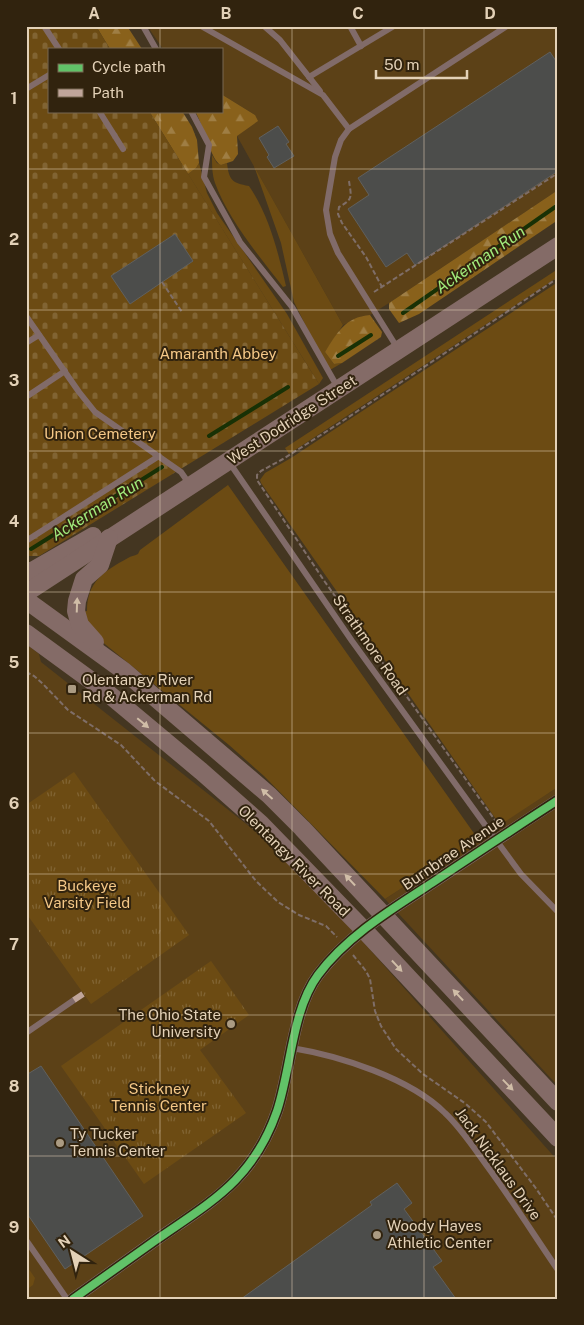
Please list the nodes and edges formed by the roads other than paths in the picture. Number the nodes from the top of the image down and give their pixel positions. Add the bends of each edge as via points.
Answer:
1 (44, 26) edge
2 (143, 26) edge
3 (201, 26) edge
4 (264, 26) edge
5 (350, 26) edge
6 (394, 26) edge
7 (507, 26) edge
8 (361, 46) junction
9 (58, 48) edge
10 (155, 48) edge
11 (48, 76) edge
12 (309, 77) junction
13 (26, 89) edge
14 (323, 95) junction
15 (100, 112) edge
16 (192, 112) edge
17 (349, 129) junction
18 (123, 149) dead end
19 (558, 246) edge
20 (26, 316) edge
21 (40, 335) junction
22 (26, 343) edge
23 (399, 350) junction
24 (65, 371) junction
25 (339, 389) junction
26 (26, 396) edge
27 (159, 456) junction
28 (228, 461) junction
29 (191, 486) junction
30 (148, 513) junction
31 (109, 538) junction
32 (26, 541) edge
33 (26, 571) edge
34 (26, 593) edge
35 (26, 600) edge
36 (26, 633) edge
37 (124, 671) junction
38 (558, 800) edge
39 (496, 840) junction
40 (558, 912) edge
41 (384, 916) junction
42 (364, 930) junction
43 (74, 1000) dead end
44 (26, 1034) edge
45 (292, 1048) junction
46 (558, 1102) edge
47 (558, 1138) edge
48 (26, 1240) edge
49 (558, 1270) edge
50 (67, 1299) edge
51 (73, 1299) edge

1 - 9 lane
2 - 10 lane
3 - 14 lane
4 - 12 lane via 280,40
5 - 8 lane
6 - 8 lane
7 - 17 lane
8 - 12 lane
11 - 13 lane
12 - 14 lane
14 - 17 lane
15 - 18 lane
16 - 25 lane via 209,145 204,177 240,242 292,307
17 - 23 lane via 335,157 326,210 330,234 338,253
19 - 23 main road, West Dodridge Street
20 - 21 lane
21 - 22 lane
21 - 24 lane
23 - 25 main road, West Dodridge Street
24 - 26 lane
24 - 27 lane via 95,412
25 - 28 main road, West Dodridge Street
27 - 29 lane via 181,472
27 - 32 lane
28 - 29 main road, West Dodridge Street
28 - 39 lane, Strathmore Road via 352,641
29 - 30 main road, West Dodridge Street
30 - 31 main road, West Dodridge Street
30 - 33 main road via 115,524 32,571
31 - 34 main road, West Dodridge Street
37 -> 31 main road via 85,632 76,611 84,579 100,565
35 - 37 main road, Olentangy River Road
36 -> 42 main road, Olentangy River Road via 104,690 201,771 261,824
41 -> 37 main road, Olentangy River Road via 269,795
38 - 39 street, Burnbrae Avenue
39 - 40 lane, Strathmore Road
39 - 41 street, Burnbrae Avenue
41 - 42 street, Burnbrae Avenue
46 -> 41 main road, Olentangy River Road
42 - 45 street, Burnbrae Avenue via 318,975 309,989
42 -> 47 main road, Olentangy River Road
43 - 44 lane
45 - 49 lane, Jack Nicklaus Drive via 316,1052 403,1083 444,1112 466,1137
45 - 51 street, Burnbrae Avenue via 288,1073 270,1128 241,1175 213,1201
48 - 50 lane

